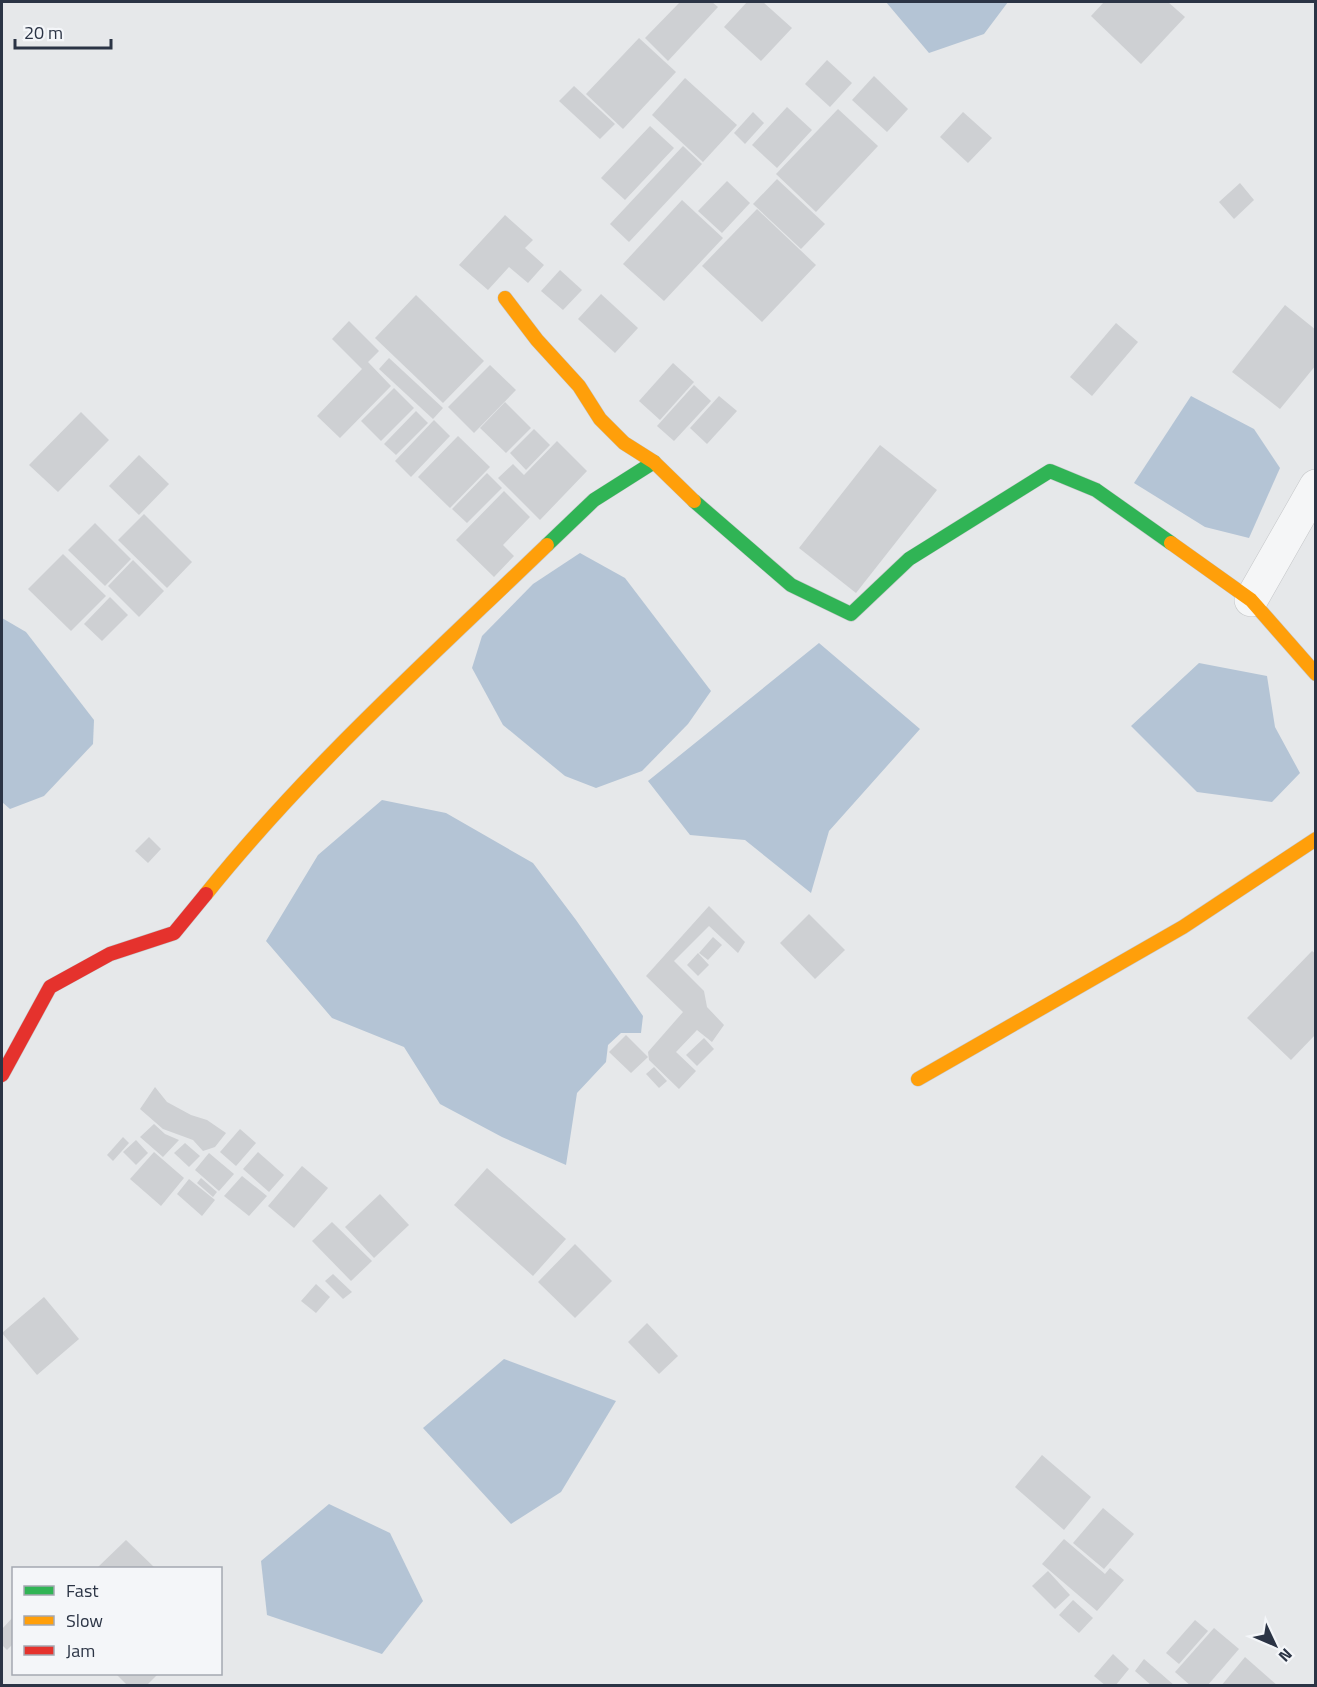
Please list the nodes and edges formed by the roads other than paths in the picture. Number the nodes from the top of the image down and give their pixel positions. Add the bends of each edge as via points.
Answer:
1 (504, 298) dead end
2 (654, 462) junction
3 (1316, 486) edge
4 (1251, 600) junction
5 (1316, 674) edge
6 (1316, 839) edge
7 (2, 1075) edge
8 (918, 1079) dead end

1 - 2 street via 579,386 600,419 624,442
2 - 4 street via 791,585 851,614 909,559 1050,471 1096,490
2 - 7 street via 594,500 322,762 244,846 174,933 110,954 50,987
3 - 4 street
4 - 5 street
6 - 8 street via 1183,927

